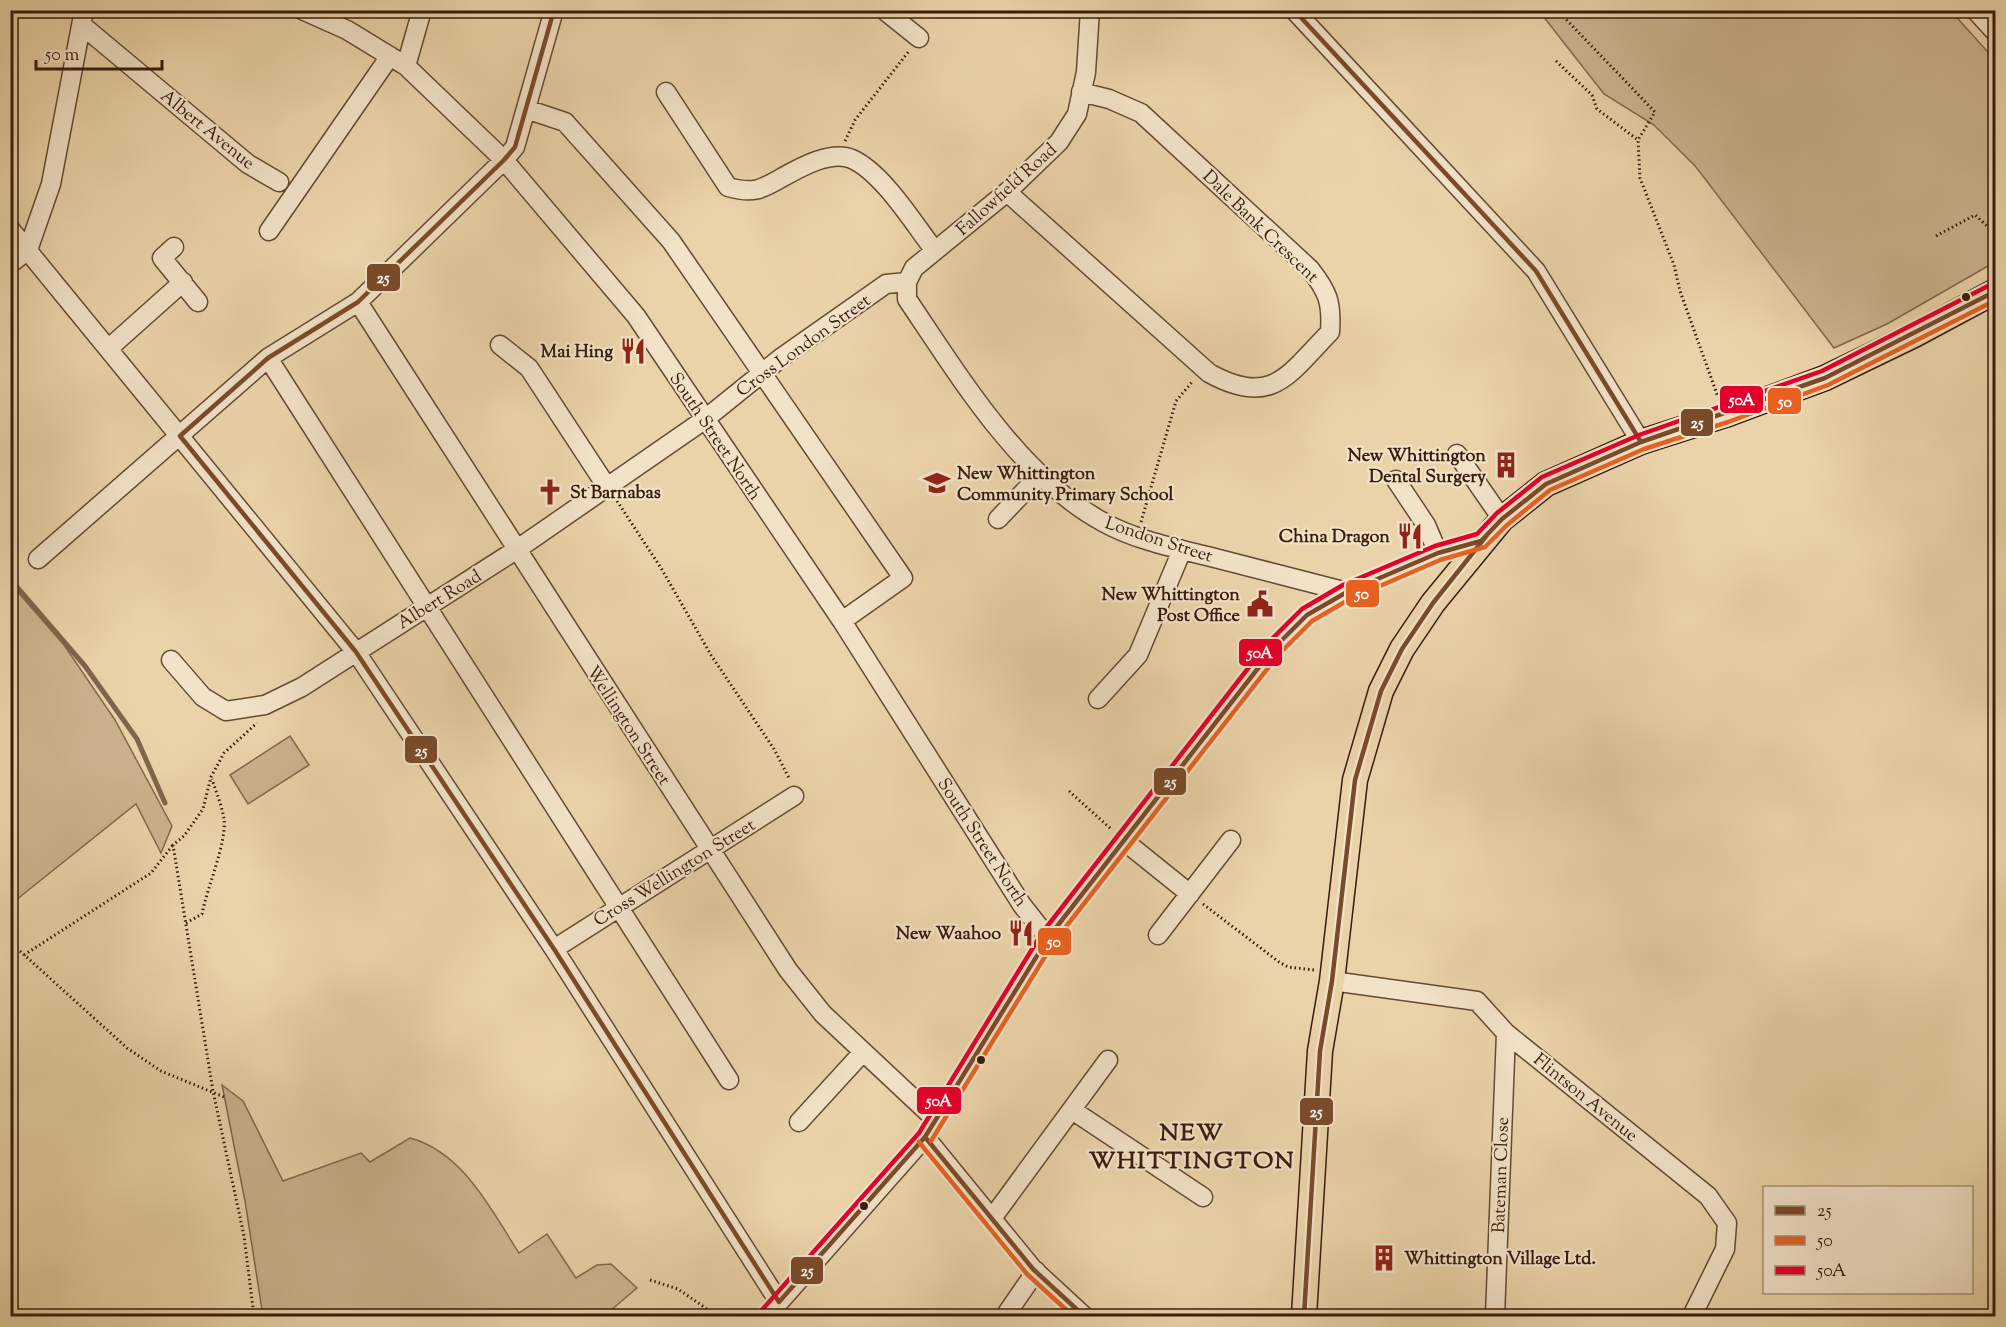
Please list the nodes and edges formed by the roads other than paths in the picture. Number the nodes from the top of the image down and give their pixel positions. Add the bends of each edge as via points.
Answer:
1 (302, 10) edge
2 (422, 10) edge
3 (554, 10) edge
4 (884, 10) edge
5 (1090, 10) edge
6 (1294, 10) edge
7 (1975, 10) edge
8 (84, 18) edge
9 (1995, 33) edge
10 (919, 38) road end
11 (390, 56) junction
12 (406, 66) junction
13 (666, 92) dead end
14 (1082, 92) junction
15 (526, 109) junction
16 (504, 160) junction
17 (279, 182) dead end
18 (1007, 192) junction
19 (10, 229) edge
20 (269, 231) dead end
21 (174, 247) dead end
22 (28, 250) junction
23 (935, 250) junction
24 (10, 264) edge
25 (183, 282) junction
26 (907, 282) junction
27 (1995, 291) edge
28 (198, 302) dead end
29 (358, 302) junction
30 (501, 345) dead end
31 (108, 349) junction
32 (268, 358) junction
33 (763, 372) junction
34 (704, 420) junction
35 (180, 436) junction
36 (1641, 442) junction
37 (1457, 454) dead end
38 (1039, 476) junction
39 (1396, 480) dead end
40 (607, 487) junction
41 (998, 519) dead end
42 (1502, 519) junction
43 (1481, 541) junction
44 (516, 550) junction
45 (1182, 550) junction
46 (1438, 553) junction
47 (39, 559) dead end
48 (1347, 592) junction
49 (427, 607) junction
50 (842, 621) junction
51 (356, 652) junction
52 (171, 660) dead end
53 (1098, 699) dead end
54 (794, 796) road end
55 (1123, 840) junction
56 (1231, 840) dead end
57 (710, 849) junction
58 (1190, 894) junction
59 (618, 907) junction
60 (1158, 935) dead end
61 (1048, 938) junction
62 (554, 949) junction
63 (1332, 977) junction
64 (1506, 1033) junction
65 (863, 1052) junction
66 (1108, 1060) dead end
67 (729, 1080) dead end
68 (1072, 1110) junction
69 (935, 1119) junction
70 (799, 1122) dead end
71 (925, 1137) junction
72 (1203, 1197) dead end
73 (993, 1217) junction
74 (1036, 1271) junction
75 (779, 1302) junction
76 (767, 1317) edge
77 (1005, 1317) edge
78 (1083, 1317) edge
79 (1304, 1317) edge
80 (1495, 1317) edge
81 (1692, 1317) edge

1 - 11 street, South Street North via 347,30
2 - 12 street
3 - 15 street
4 - 10 street
5 - 14 street, Fallowfield Road
6 - 36 street via 1536,271
7 - 9 street
8 - 17 street, Albert Avenue via 248,164
8 - 22 street via 51,184
11 - 12 street, South Street North
11 - 20 street
12 - 16 street, South Street North
13 - 23 street via 728,187 749,193 802,166 826,158 851,158 874,174
14 - 18 street, Fallowfield Road via 1077,114 1059,142
14 - 18 street, Dale Bank Crescent via 1141,113 1310,269 1326,290 1331,310 1330,332 1285,378 1261,389 1233,386 1204,368
15 - 16 street via 515,147
15 - 33 street via 565,122 671,241
16 - 29 street
16 - 34 street, South Street North via 636,316
18 - 23 street, Fallowfield Road
19 - 22 street
21 - 25 street via 162,258
22 - 24 street
22 - 31 street
23 - 26 street, Fallowfield Road via 914,267
25 - 28 street
25 - 31 street
26 - 33 street, Cross London Street via 886,284
26 - 38 street, London Street via 907,299 1016,452
27 - 36 main road via 1825,378
29 - 32 street
29 - 44 street, Wellington Street
30 - 40 street via 529,368
31 - 35 street
32 - 35 street
32 - 49 street
33 - 34 street, Cross London Street
33 - 50 street via 903,578
34 - 40 street, Albert Road
34 - 50 street, South Street North
35 - 47 street
35 - 51 street
36 - 42 main road via 1546,484
37 - 42 street
38 - 41 street
38 - 45 street, London Street via 1104,523
39 - 46 street via 1426,525
40 - 44 street, Albert Road
42 - 43 main road
43 - 46 street
43 - 63 main road via 1408,640 1381,690 1355,780
44 - 49 street, Albert Road
44 - 57 street, Wellington Street
45 - 48 street, London Street
45 - 53 street via 1138,656
46 - 48 street
48 - 55 street via 1307,615 1273,649
49 - 51 street, Albert Road
49 - 59 street
50 - 61 street, South Street North via 1022,905
51 - 52 street, Albert Road via 302,687 265,705 226,711 203,697
51 - 62 street
54 - 57 street, Cross Wellington Street
55 - 58 street
55 - 61 street
56 - 58 street
57 - 59 street, Cross Wellington Street
57 - 65 street, Wellington Street via 788,970 823,1014
58 - 60 street
59 - 62 street, Cross Wellington Street
59 - 67 street
61 - 69 street
62 - 75 street
63 - 64 street, Flintson Avenue via 1477,1001
63 - 79 main road via 1320,1051
64 - 80 street, Bateman Close
64 - 81 street, Flintson Avenue via 1708,1196 1728,1223 1725,1249
65 - 69 street, Wellington Street
65 - 70 street
66 - 68 street
68 - 72 street
68 - 73 street
69 - 71 street
71 - 73 street
71 - 75 street
73 - 74 street
74 - 77 street
74 - 78 street
75 - 76 street

